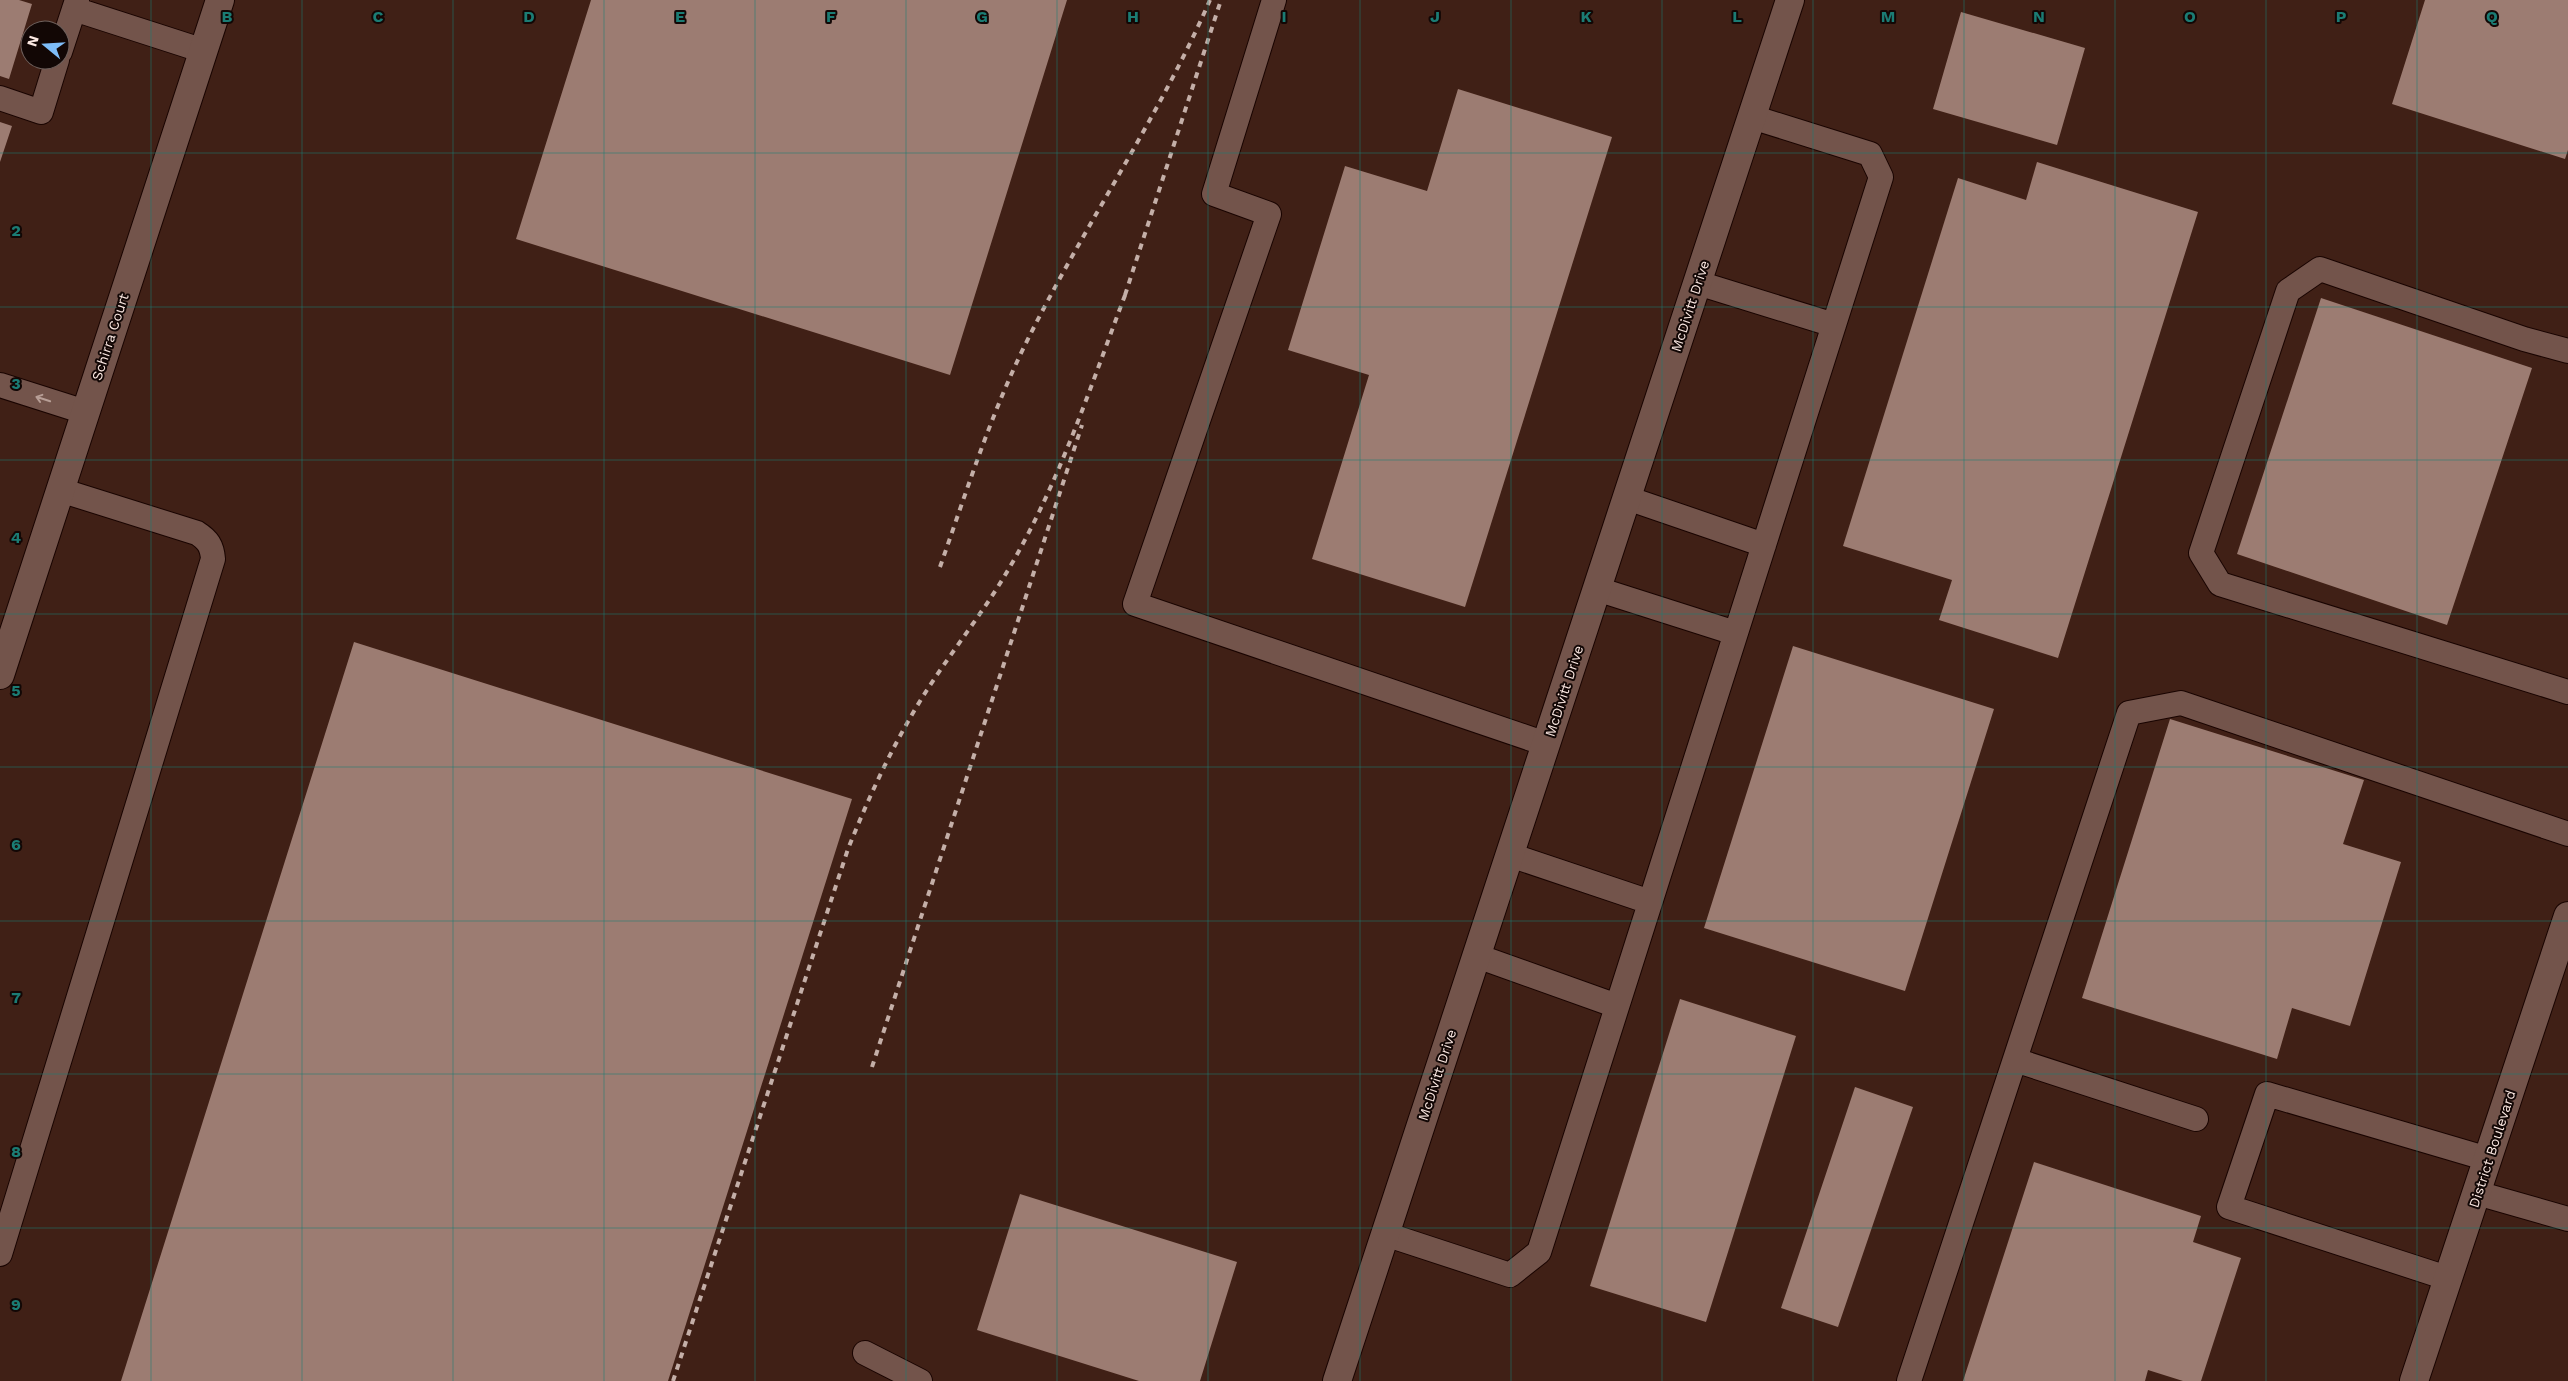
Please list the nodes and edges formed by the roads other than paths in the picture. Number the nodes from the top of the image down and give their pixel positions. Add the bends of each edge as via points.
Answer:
1 (220, 0) edge
2 (1274, 0) edge
3 (1790, 0) edge
4 (75, 5) edge
5 (70, 21) edge
6 (204, 51) junction
7 (55, 70) edge
8 (0, 98) edge
9 (1752, 117) junction
10 (1698, 282) junction
11 (1834, 326) junction
12 (2568, 351) edge
13 (0, 385) edge
14 (85, 412) junction
15 (60, 490) junction
16 (1627, 498) junction
17 (1764, 545) junction
18 (1597, 589) junction
19 (1735, 634) junction
20 (0, 675) edge
21 (2568, 692) edge
22 (1546, 744) junction
23 (2568, 834) edge
24 (1510, 855) junction
25 (1650, 902) junction
26 (2568, 916) edge
27 (1477, 956) junction
28 (1617, 1006) junction
29 (2015, 1060) junction
30 (2196, 1119) dead end
31 (2488, 1160) junction
32 (2477, 1193) junction
33 (2568, 1219) edge
34 (1386, 1234) junction
35 (0, 1254) edge
36 (2447, 1278) junction
37 (865, 1353) dead end
38 (920, 1381) edge
39 (1337, 1381) edge
40 (1909, 1381) edge
41 (2414, 1381) edge

1 - 6 street, Schirra Court
2 - 22 lane via 1214,194 1269,214 1135,604
3 - 9 street, McDivitt Drive
4 - 5 lane
4 - 6 lane
6 - 14 street, Schirra Court
7 - 8 lane via 41,112
9 - 10 street, McDivitt Drive
9 - 11 lane via 1870,154 1880,177
10 - 11 lane
10 - 16 street, McDivitt Drive
11 - 17 lane
12 - 21 lane via 2320,269 2288,291 2201,553 2220,584
14 -> 13 lane
14 - 15 street, Schirra Court
15 - 20 street, Schirra Court
15 - 35 lane via 197,534 206,539 213,559
16 - 17 lane
16 - 18 street, McDivitt Drive
17 - 19 lane
18 - 19 lane
18 - 22 street, McDivitt Drive
19 - 25 lane
22 - 24 street, McDivitt Drive
23 - 29 lane via 2180,703 2129,714
24 - 25 lane
24 - 27 street, McDivitt Drive
25 - 28 lane
26 - 31 street, District Boulevard
27 - 28 lane
27 - 34 street, McDivitt Drive
28 - 34 lane via 1539,1252 1510,1275
29 - 30 lane
29 - 40 lane
31 - 32 street, District Boulevard
31 - 36 lane via 2267,1094 2229,1207
32 - 33 lane
32 - 36 street, District Boulevard
34 - 39 street, McDivitt Drive
36 - 41 street, District Boulevard
37 - 38 lane

